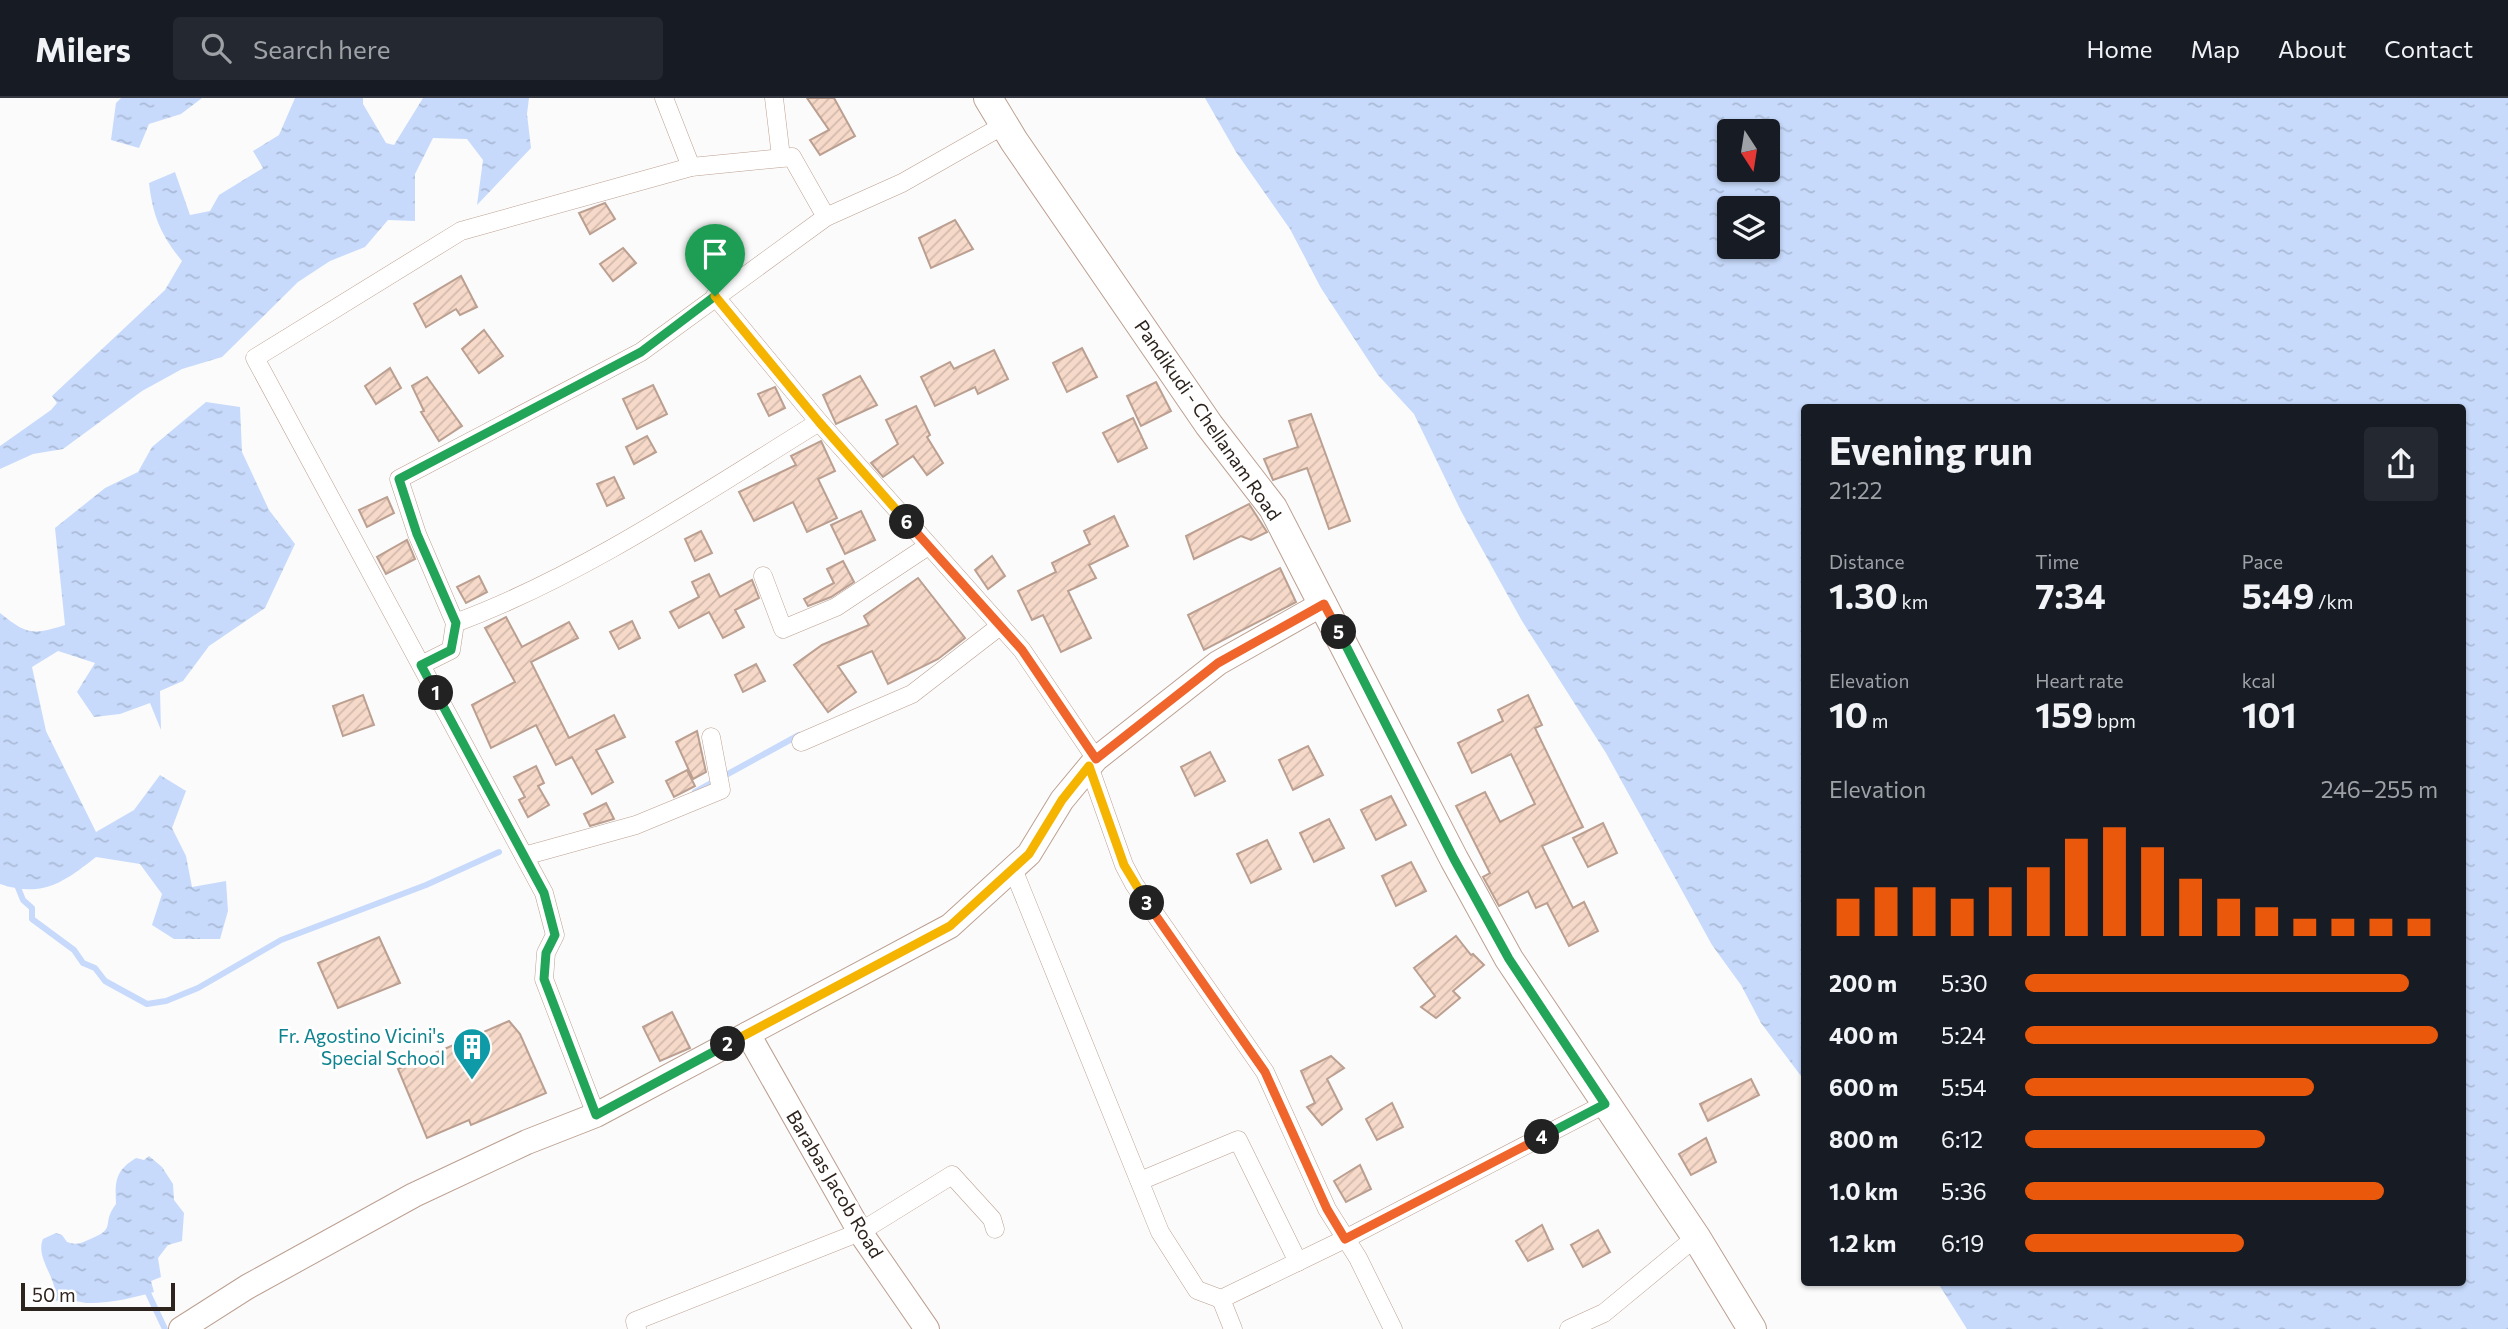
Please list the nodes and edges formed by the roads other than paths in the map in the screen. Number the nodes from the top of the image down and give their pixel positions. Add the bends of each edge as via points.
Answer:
1 (664, 98) edge
2 (774, 98) edge
3 (988, 98) edge
4 (1004, 124) junction
5 (781, 157) junction
6 (691, 167) junction
7 (826, 217) junction
8 (715, 296) junction
9 (819, 422) junction
10 (928, 545) junction
11 (763, 576) dead end
12 (1324, 604) junction
13 (456, 623) junction
14 (1000, 626) junction
15 (421, 665) junction
16 (711, 737) dead end
17 (801, 742) dead end
18 (1092, 763) junction
19 (524, 856) junction
20 (1013, 869) junction
21 (748, 1034) junction
22 (1605, 1104) junction
23 (596, 1115) junction
24 (1140, 1181) junction
25 (995, 1229) dead end
26 (860, 1232) junction
27 (1696, 1237) junction
28 (1345, 1239) junction
29 (1298, 1262) junction
30 (1221, 1299) junction
31 (183, 1328) edge
32 (637, 1329) edge
33 (928, 1329) edge
34 (1233, 1329) edge
35 (1392, 1329) edge
36 (1569, 1329) edge
37 (1752, 1329) edge

1 - 6 street
2 - 5 street
3 - 4 main road, Pandikudi - Chellanam Road
4 - 7 street via 902,183
4 - 12 main road, Pandikudi - Chellanam Road via 1209,425 1273,508
5 - 6 street
5 - 7 street via 792,157
6 - 15 street via 461,230 255,358
7 - 8 street
8 - 9 street
8 - 13 street via 641,352 399,479 417,534
9 - 10 street
9 - 13 street via 647,528 494,609
10 - 11 street via 836,607 783,629
10 - 14 street
12 - 18 main road via 1218,663
12 - 22 main road, Pandikudi - Chellanam Road via 1509,959
13 - 15 street via 451,650
14 - 17 street via 912,694
14 - 18 street via 1022,650
15 - 19 street
16 - 19 street via 721,790 636,825
18 - 20 main road via 1062,800 1029,854
18 - 28 street via 1134,884 1265,1072
19 - 23 street via 544,893 555,935 546,953 544,979
20 - 21 main road via 950,926
20 - 24 street
21 - 23 main road
21 - 26 main road, Barabas Jacob Road
22 - 27 main road, Pandikudi - Chellanam Road
22 - 28 street
23 - 31 main road via 414,1195 247,1287
24 - 29 street via 1238,1140
24 - 30 street via 1160,1232 1197,1290
25 - 26 street via 992,1219 952,1175
26 - 32 street via 635,1321
26 - 33 main road, Barabas Jacob Road
27 - 36 street via 1604,1313
27 - 37 main road, Pandikudi - Chellanam Road
28 - 29 street
28 - 35 street
29 - 30 street
30 - 34 street

